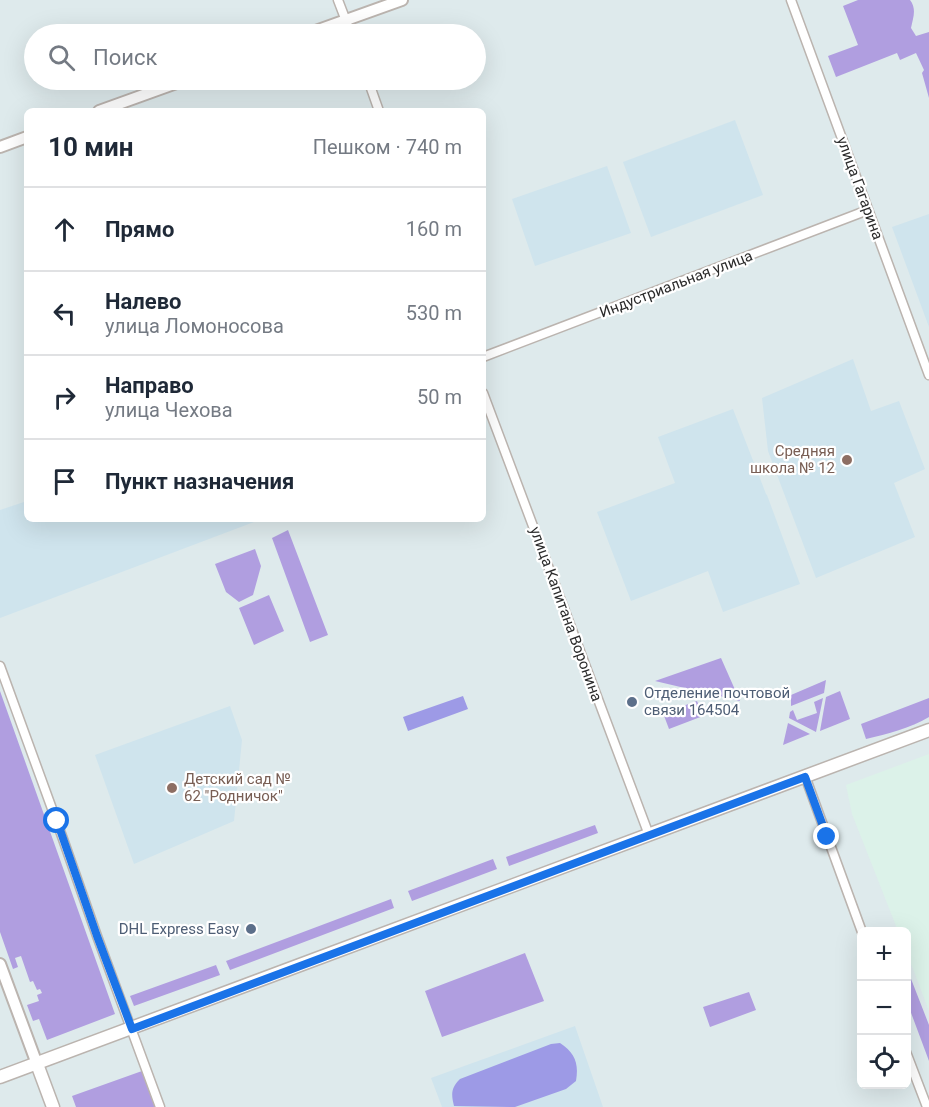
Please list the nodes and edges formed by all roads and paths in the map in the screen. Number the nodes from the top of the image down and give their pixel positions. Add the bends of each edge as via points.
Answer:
1 (338, 0) edge
2 (402, 0) edge
3 (791, 0) edge
4 (346, 20) junction
5 (335, 24) edge
6 (347, 24) edge
7 (157, 90) edge
8 (372, 90) edge
9 (107, 108) edge
10 (378, 108) edge
11 (24, 138) edge
12 (0, 147) edge
13 (868, 210) junction
14 (486, 356) edge
15 (929, 375) edge
16 (486, 401) edge
17 (0, 666) edge
18 (929, 730) edge
19 (805, 777) junction
20 (649, 835) junction
21 (860, 927) edge
22 (0, 964) edge
23 (132, 1029) junction
24 (37, 1064) junction
25 (911, 1066) edge
26 (0, 1077) edge
27 (926, 1106) edge
28 (53, 1107) edge
29 (160, 1107) edge

1 - 4 street
2 - 4 street
3 - 13 street, улица Гагарина
4 - 5 street
4 - 6 street
7 - 9 street
8 - 10 street
11 - 12 street
13 - 14 street, Индустриальная улица
13 - 15 street, улица Гагарина
16 - 20 street, улица Капитана Воронина
17 - 23 street
18 - 19 main road
19 - 20 main road
19 - 21 street
20 - 23 main road
22 - 24 street
23 - 24 main road
23 - 29 street
24 - 26 main road
24 - 28 main road
25 - 27 street

